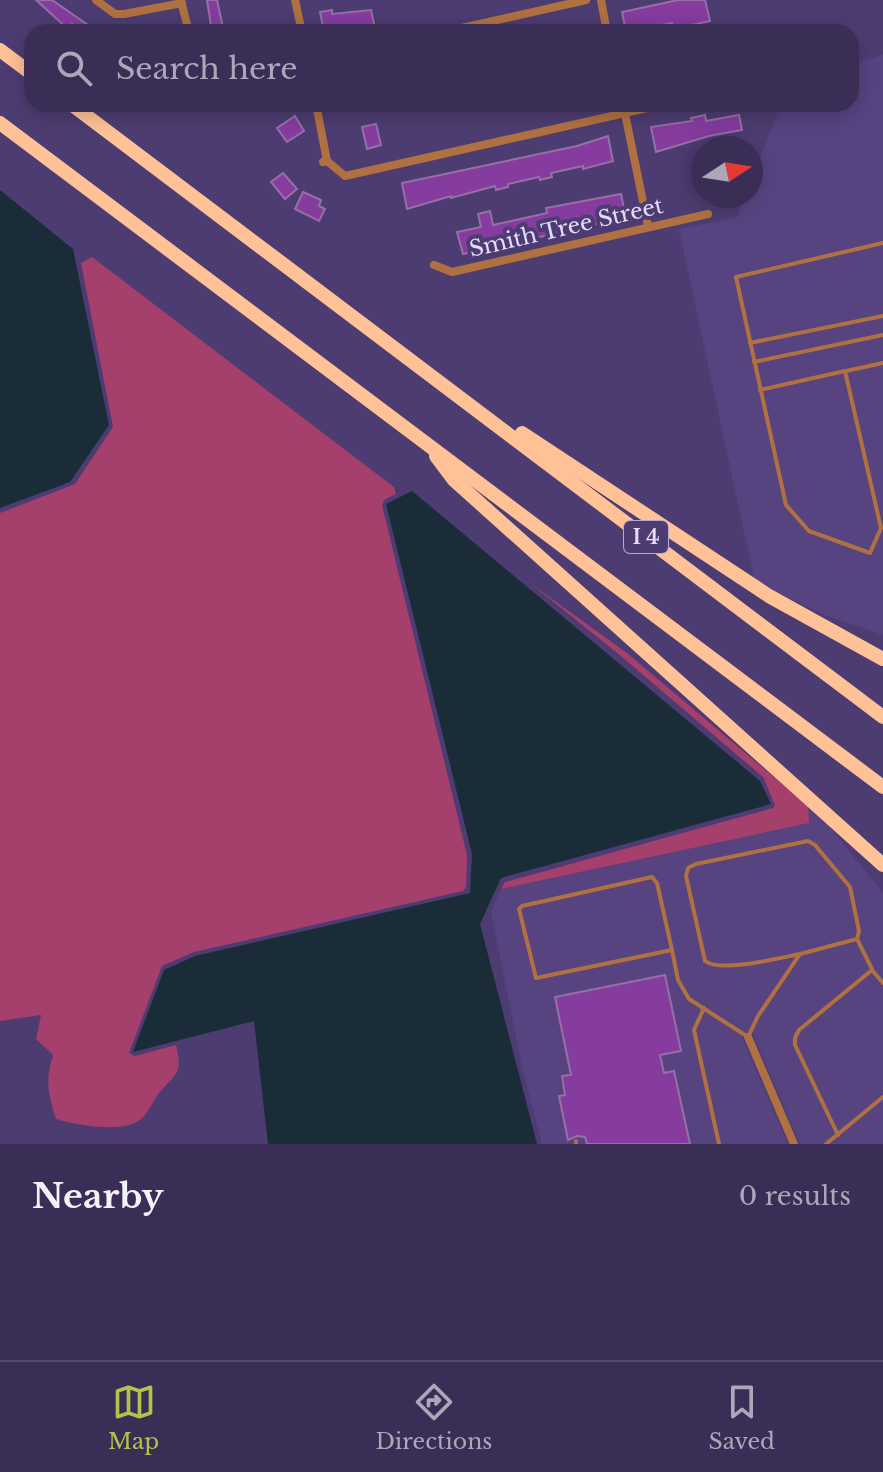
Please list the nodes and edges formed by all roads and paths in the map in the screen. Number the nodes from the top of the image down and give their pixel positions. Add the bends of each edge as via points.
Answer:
1 (96, 0) edge
2 (295, 0) edge
3 (586, 0) edge
4 (601, 0) edge
5 (182, 2) edge
6 (187, 24) edge
7 (300, 24) edge
8 (480, 24) edge
9 (606, 24) edge
10 (0, 50) edge
11 (24, 68) edge
12 (82, 112) edge
13 (317, 112) edge
14 (608, 112) edge
15 (625, 112) edge
16 (0, 123) edge
17 (708, 214) dead end
18 (648, 226) junction
19 (883, 243) edge
20 (434, 265) dead end
21 (883, 316) edge
22 (883, 335) edge
23 (750, 343) junction
24 (409, 357) junction
25 (754, 362) junction
26 (883, 363) edge
27 (845, 371) junction
28 (760, 390) junction
29 (426, 443) junction
30 (883, 659) edge
31 (883, 717) edge
32 (883, 787) edge
33 (883, 865) edge
34 (857, 939) junction
35 (672, 950) junction
36 (800, 954) junction
37 (872, 970) junction
38 (883, 983) edge
39 (704, 1008) junction
40 (748, 1037) junction
41 (883, 1097) edge
42 (838, 1135) junction
43 (719, 1144) edge
44 (794, 1144) edge
45 (826, 1144) edge

1 - 5 street via 115,14
2 - 7 street
3 - 8 street
4 - 9 street
5 - 6 street
10 - 11 highway
12 - 24 highway, I 4
13 - 14 street via 325,161 345,176
15 - 18 street
16 - 29 highway, I 4
17 - 18 street, Smith Tree Street
18 - 20 street, Smith Tree Street via 452,272
19 - 23 lane via 736,277
21 - 23 lane
22 - 25 lane
23 - 25 lane
24 - 30 highway via 769,596
24 - 31 highway, I 4
25 - 28 lane
26 - 27 lane
27 - 28 lane
27 - 28 lane via 881,528 870,553 809,531 786,505
29 - 32 highway, I 4
29 - 33 highway via 454,480
34 - 36 lane
34 - 36 lane via 850,887 808,841 688,868 705,961 741,964
34 - 37 lane
35 - 35 lane via 536,978 519,909 652,877
35 - 39 lane via 678,980 689,999
36 - 40 lane
37 - 38 lane
37 - 42 lane via 795,1038
39 - 40 lane
39 - 43 lane via 694,1030
40 - 44 street
41 - 42 lane
42 - 45 lane

